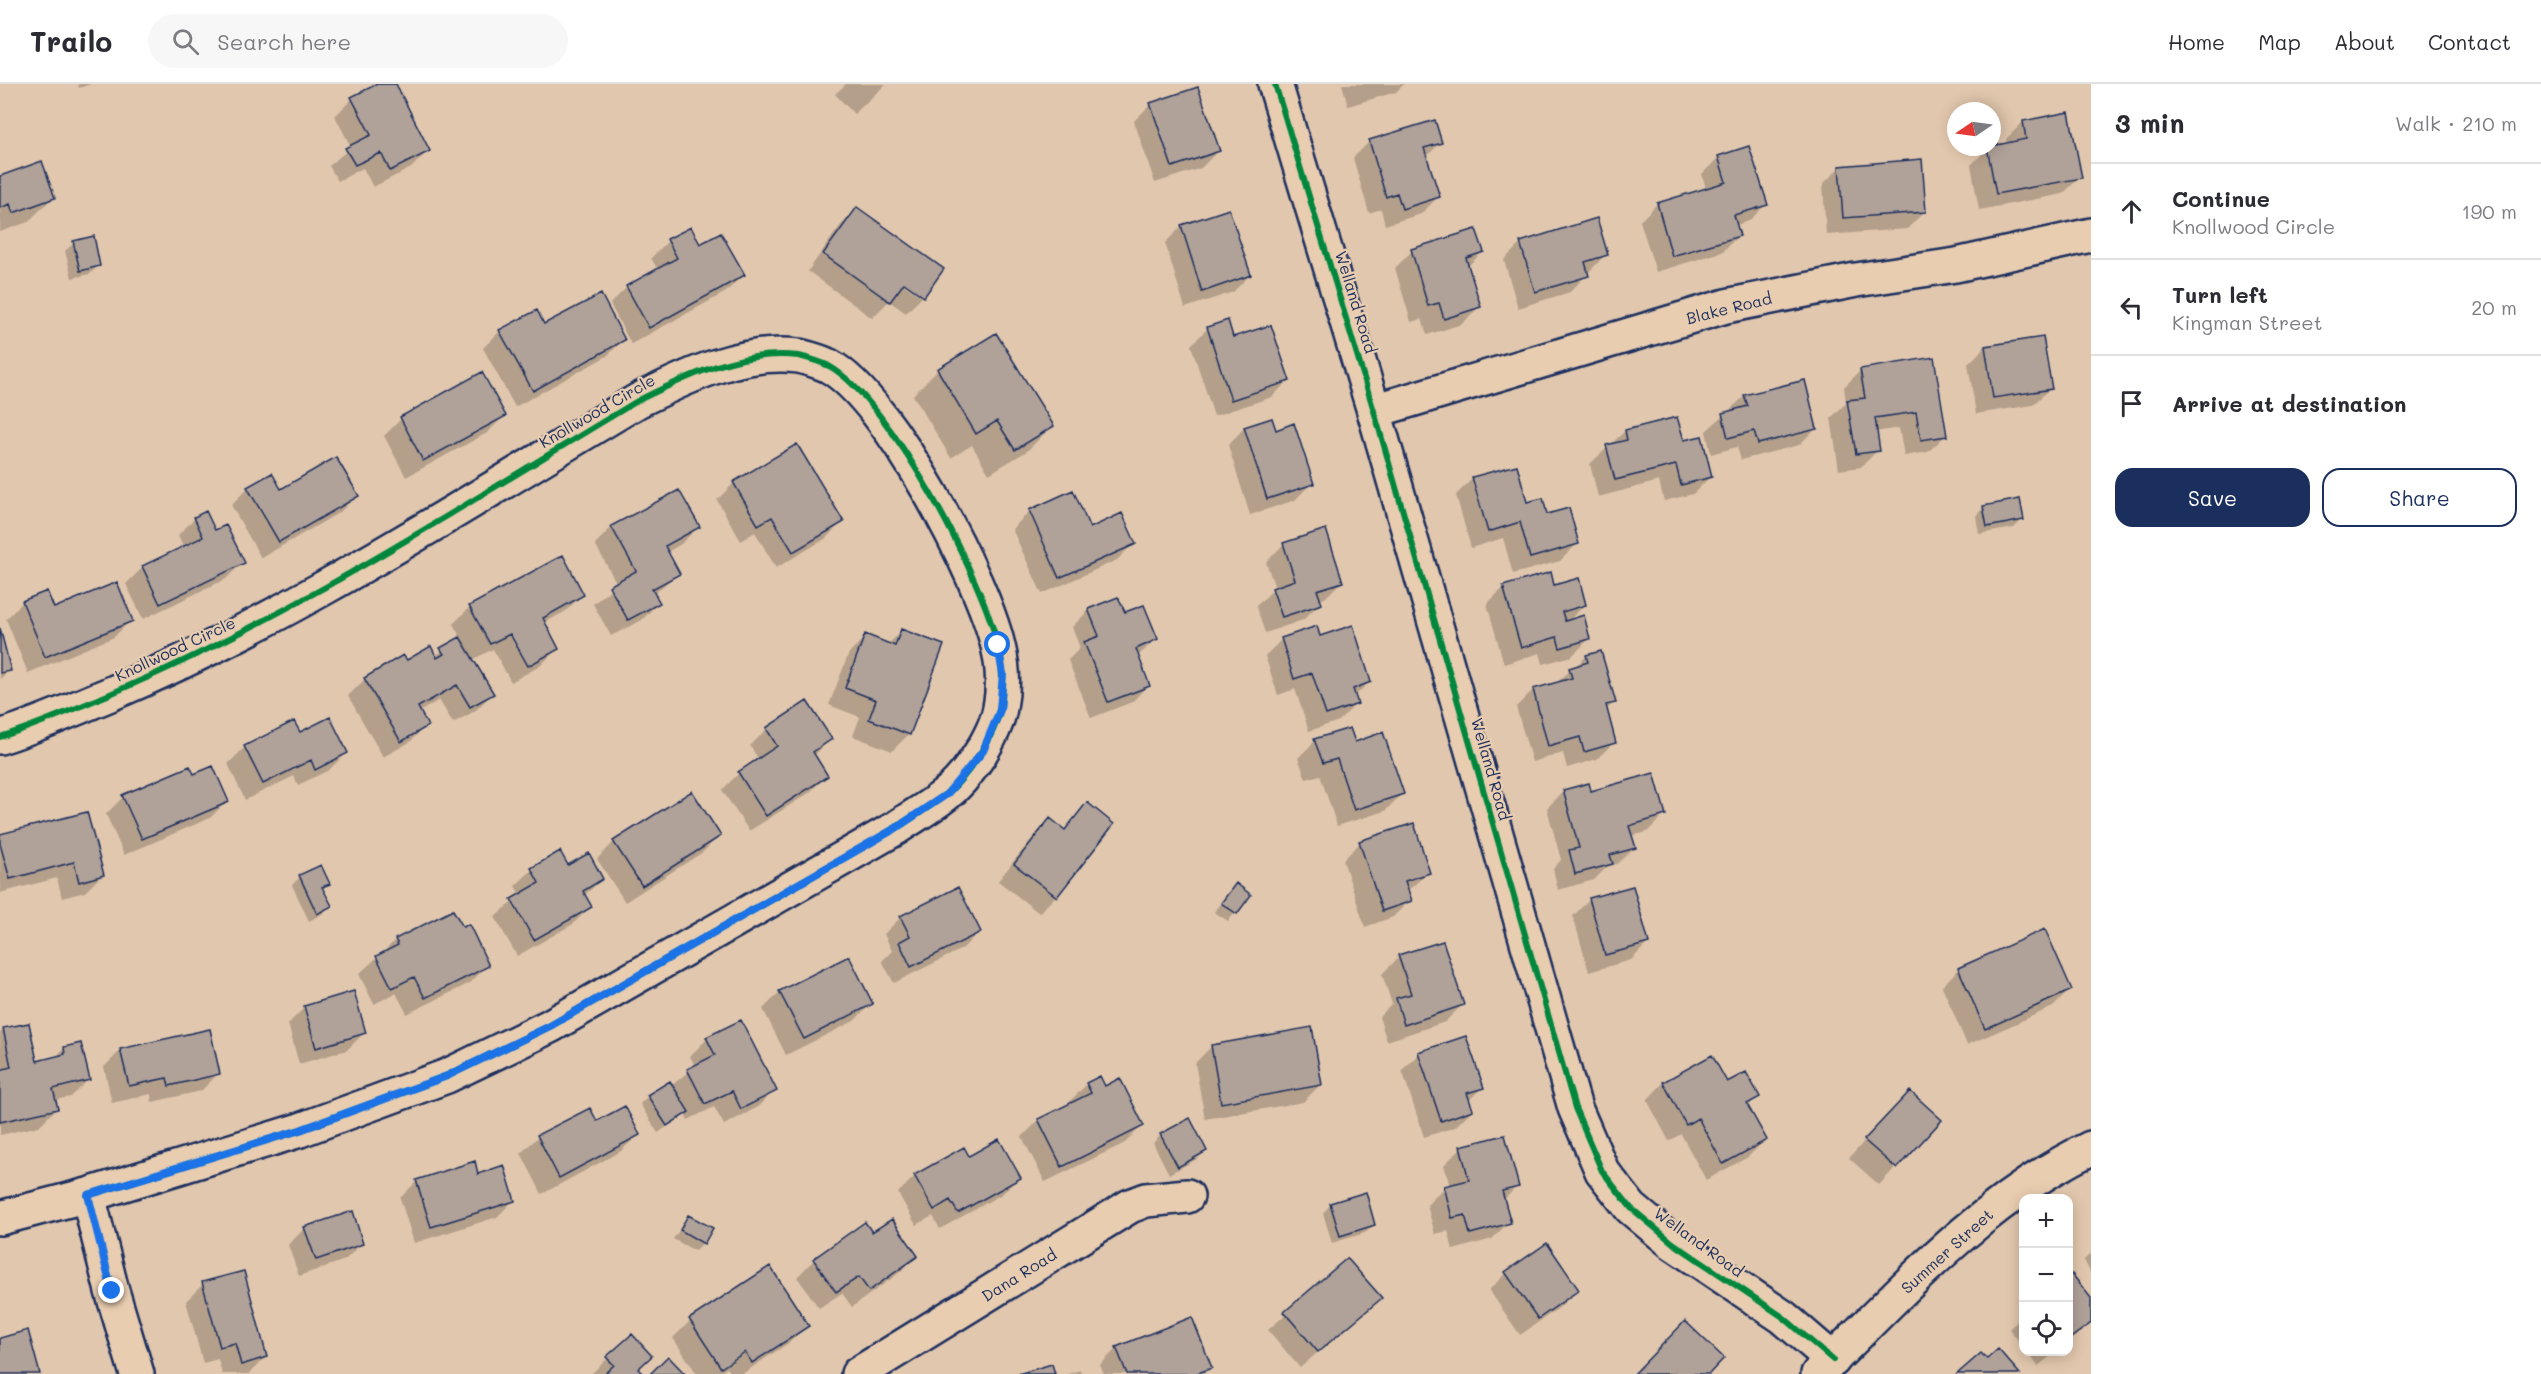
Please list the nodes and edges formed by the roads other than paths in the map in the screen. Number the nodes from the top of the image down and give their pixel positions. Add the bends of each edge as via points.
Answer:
1 (1275, 84) edge
2 (2091, 235) edge
3 (1374, 411) junction
4 (0, 737) edge
5 (2091, 1148) edge
6 (88, 1195) junction
7 (1187, 1196) dead end
8 (0, 1218) edge
9 (1826, 1367) edge
10 (137, 1374) edge
11 (858, 1374) edge

1 - 3 street, Welland Road
2 - 3 street, Blake Road via 1956,265 1726,306
3 - 9 street, Welland Road via 1575,1108 1602,1170 1631,1208 1672,1244 1783,1317
4 - 6 street, Knollwood Circle via 180,664 302,602 639,400 724,363 761,357 799,356 829,366 881,416 942,513 987,610 998,645 1003,674 1000,710 983,751 947,794 896,828 550,1026 447,1076 300,1130
5 - 9 street, Summer Street via 2024,1186 1976,1223
6 - 8 street, Knollwood Circle
6 - 10 street
7 - 11 street, Dana Road via 1146,1200 1130,1206

